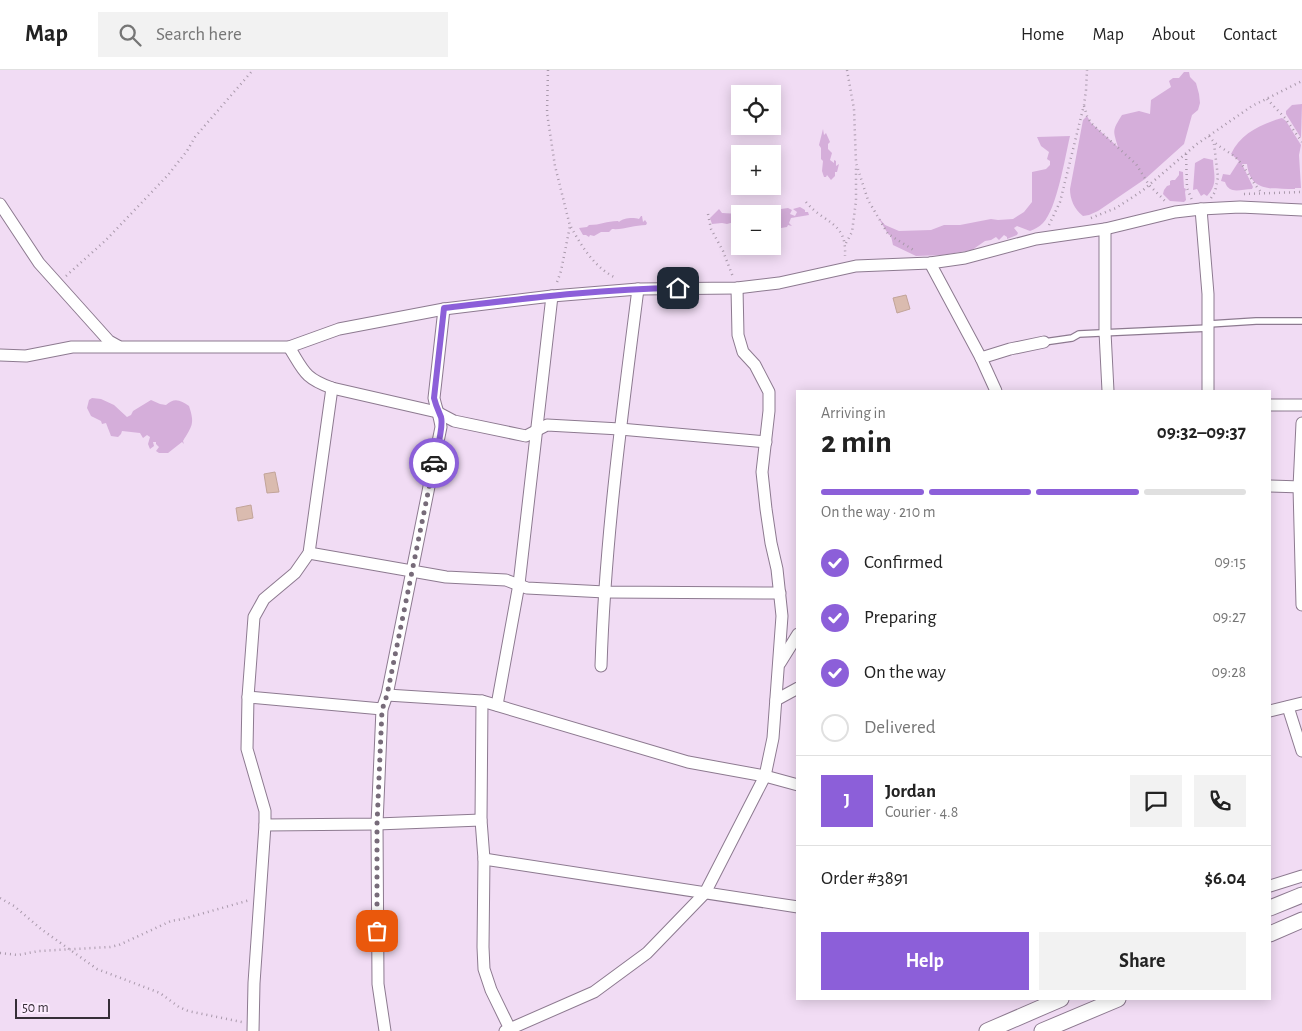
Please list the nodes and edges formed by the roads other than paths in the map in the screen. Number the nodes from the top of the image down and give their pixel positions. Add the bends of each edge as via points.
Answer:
1 (1204, 203) junction
2 (0, 204) edge
3 (1302, 210) edge
4 (1105, 229) junction
5 (930, 263) junction
6 (738, 288) junction
7 (638, 289) junction
8 (552, 296) junction
9 (444, 308) junction
10 (1302, 321) edge
11 (1209, 326) junction
12 (1105, 332) junction
13 (1044, 342) joint
14 (118, 346) junction
15 (289, 347) junction
16 (0, 355) edge
17 (981, 358) junction
18 (332, 388) junction
19 (993, 390) edge
20 (1108, 390) edge
21 (1208, 390) edge
22 (1271, 405) edge
23 (1302, 405) edge
24 (437, 412) junction
25 (1302, 424) edge
26 (620, 429) junction
27 (538, 430) junction
28 (766, 442) junction
29 (1271, 486) edge
30 (1301, 487) edge
31 (310, 554) junction
32 (412, 572) junction
33 (519, 584) junction
34 (605, 592) junction
35 (780, 593) junction
36 (1302, 606) edge
37 (796, 637) edge
38 (601, 666) dead end
39 (779, 666) junction
40 (796, 689) edge
41 (387, 695) junction
42 (248, 697) junction
43 (482, 700) junction
44 (776, 700) junction
45 (1302, 703) edge
46 (496, 705) junction
47 (1288, 707) junction
48 (382, 710) junction
49 (1271, 711) edge
50 (1302, 751) edge
51 (765, 776) junction
52 (796, 784) edge
53 (482, 820) junction
54 (377, 824) junction
55 (266, 825) junction
56 (484, 859) junction
57 (1302, 876) edge
58 (1271, 886) edge
59 (705, 893) junction
60 (1302, 895) edge
61 (796, 907) edge
62 (1271, 908) edge
63 (1302, 920) edge
64 (1271, 934) edge
65 (1056, 1000) edge
66 (1116, 1000) edge
67 (1038, 1003) edge
68 (253, 1028) edge
69 (507, 1030) edge
70 (385, 1031) edge
71 (986, 1031) edge
72 (1042, 1031) edge

1 - 3 street
1 - 4 street
1 - 11 street
2 - 14 street via 39,263 109,341
4 - 5 street via 1036,239 965,258
4 - 12 street
5 - 6 street via 856,266
5 - 17 street
6 - 7 street
6 - 28 street via 738,335 743,352 769,392
7 - 8 street
7 - 26 street
8 - 9 street
8 - 27 street
9 - 15 street via 339,329
9 - 24 street via 434,398
10 - 11 lane
11 - 12 lane
11 - 21 street
12 - 13 lane
12 - 20 street
13 - 17 street via 1010,348
14 - 15 street
14 - 16 street via 72,347 26,356
15 - 18 street via 307,376
17 - 19 street
18 - 24 street
18 - 31 street
22 - 23 street
24 - 27 street via 454,421 526,436
24 - 32 street via 441,427
25 - 30 street
26 - 27 street via 547,425
26 - 28 street
26 - 34 street
27 - 33 street
28 - 35 street via 762,472
29 - 30 street
30 - 36 street
31 - 32 street
31 - 42 street via 257,608
32 - 33 street via 506,580
32 - 41 street
33 - 34 street via 527,588
33 - 46 street
34 - 35 street
34 - 38 street
35 - 39 street
37 - 39 street
39 - 44 street
40 - 44 street
41 - 43 street
41 - 48 street
42 - 48 street
42 - 55 street via 247,748
43 - 46 street
43 - 53 street
44 - 51 street
45 - 47 street
46 - 51 street via 688,762
47 - 49 street
47 - 50 street
48 - 54 street
51 - 52 street
51 - 59 street
53 - 54 street
53 - 56 street
54 - 55 street
54 - 70 street via 378,984
55 - 68 street
56 - 59 street
56 - 69 street via 484,969
57 - 58 street
59 - 61 street
59 - 69 street via 647,953 594,992
60 - 62 street
63 - 64 street
65 - 67 street
66 - 72 street
67 - 71 street

